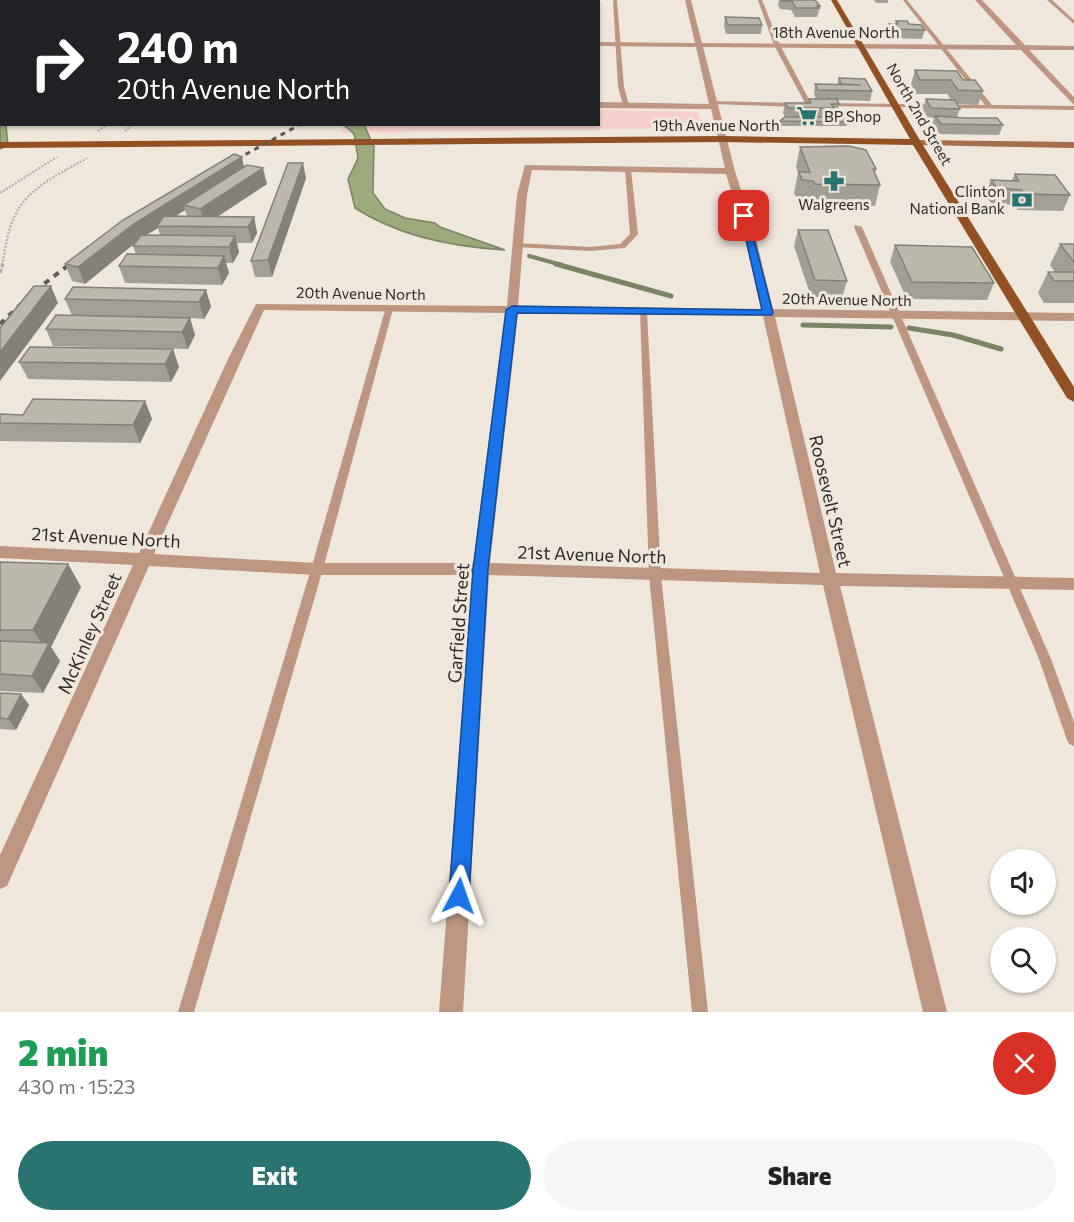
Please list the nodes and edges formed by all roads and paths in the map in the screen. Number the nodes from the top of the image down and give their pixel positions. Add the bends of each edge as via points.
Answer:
1 (615, 0) edge
2 (688, 0) edge
3 (760, 0) edge
4 (834, 0) edge
5 (905, 0) edge
6 (978, 0) edge
7 (1049, 0) edge
8 (1074, 23) edge
9 (600, 44) edge
10 (620, 44) junction
11 (699, 44) junction
12 (777, 45) junction
13 (861, 45) junction
14 (941, 46) junction
15 (1022, 48) junction
16 (1074, 48) edge
17 (1074, 102) edge
18 (600, 105) edge
19 (626, 105) junction
20 (714, 105) junction
21 (809, 105) junction
22 (895, 106) junction
23 (990, 107) junction
24 (1074, 108) edge
25 (130, 126) edge
26 (123, 132) dead end
27 (723, 139) junction
28 (916, 142) junction
29 (0, 145) edge
30 (1074, 145) edge
31 (91, 155) dead end
32 (628, 169) junction
33 (730, 171) junction
34 (858, 227) dead end
35 (518, 245) junction
36 (0, 273) edge
37 (260, 306) joint
38 (389, 309) junction
39 (512, 310) junction
40 (643, 312) junction
41 (768, 313) junction
42 (895, 314) junction
43 (1024, 316) junction
44 (1074, 317) edge
45 (1074, 398) edge
46 (0, 552) edge
47 (143, 558) junction
48 (316, 569) junction
49 (481, 569) junction
50 (655, 576) junction
51 (830, 580) junction
52 (1012, 583) junction
53 (1074, 584) edge
54 (1074, 740) edge
55 (0, 879) edge
56 (186, 1012) edge
57 (451, 1012) edge
58 (700, 1012) edge
59 (935, 1012) edge

1 - 10 lane
2 - 11 street, Roosevelt Street
3 - 12 lane
4 - 13 main road, North 2nd Street
5 - 14 lane
6 - 15 street
7 - 8 lane
9 - 10 street, 18th Avenue North
10 - 11 street, 18th Avenue North
10 - 19 lane via 621,87
11 - 12 street, 18th Avenue North
11 - 20 street, Roosevelt Street
12 - 13 street, 18th Avenue North
12 - 21 lane
13 - 14 street, 18th Avenue North
13 - 22 main road, North 2nd Street
14 - 15 street, 18th Avenue North
14 - 23 lane
15 - 16 street, 18th Avenue North
15 - 17 street
18 - 19 street
19 - 20 street
20 - 21 lane
20 - 27 street, Roosevelt Street
21 - 22 lane
22 - 23 lane
22 - 28 main road, North 2nd Street
23 - 24 lane
25 - 26 path
27 - 28 main road, 19th Avenue North
27 - 29 main road, 19th Avenue North
27 - 33 street, Roosevelt Street
28 - 30 main road, 19th Avenue North
28 - 43 main road, North 2nd Street
31 - 36 path via 29,191 10,225
32 - 33 street
32 - 35 street, Garfield Street via 528,167
32 - 35 lane via 634,234 622,246 590,249
33 - 41 street, Roosevelt Street
34 - 42 lane
35 - 39 street, Garfield Street
37 - 38 street, 20th Avenue North
37 - 47 street, McKinley Street
38 - 39 street, 20th Avenue North
38 - 48 lane
39 - 40 street, 20th Avenue North
39 - 49 street, Garfield Street
40 - 41 street, 20th Avenue North
40 - 50 lane
41 - 42 street, 20th Avenue North
41 - 51 street, Roosevelt Street
42 - 43 street, 20th Avenue North
42 - 52 lane
43 - 44 street, 20th Avenue North
43 - 45 main road, North 2nd Street
46 - 47 street, 21st Avenue North
47 - 48 street, 21st Avenue North
47 - 55 street, McKinley Street
48 - 49 street, 21st Avenue North
48 - 56 lane
49 - 50 street, 21st Avenue North
49 - 57 street, Garfield Street
50 - 51 street, 21st Avenue North
50 - 58 lane
51 - 52 street, 21st Avenue North
51 - 59 street, Roosevelt Street
52 - 53 street, 21st Avenue North
52 - 54 lane

